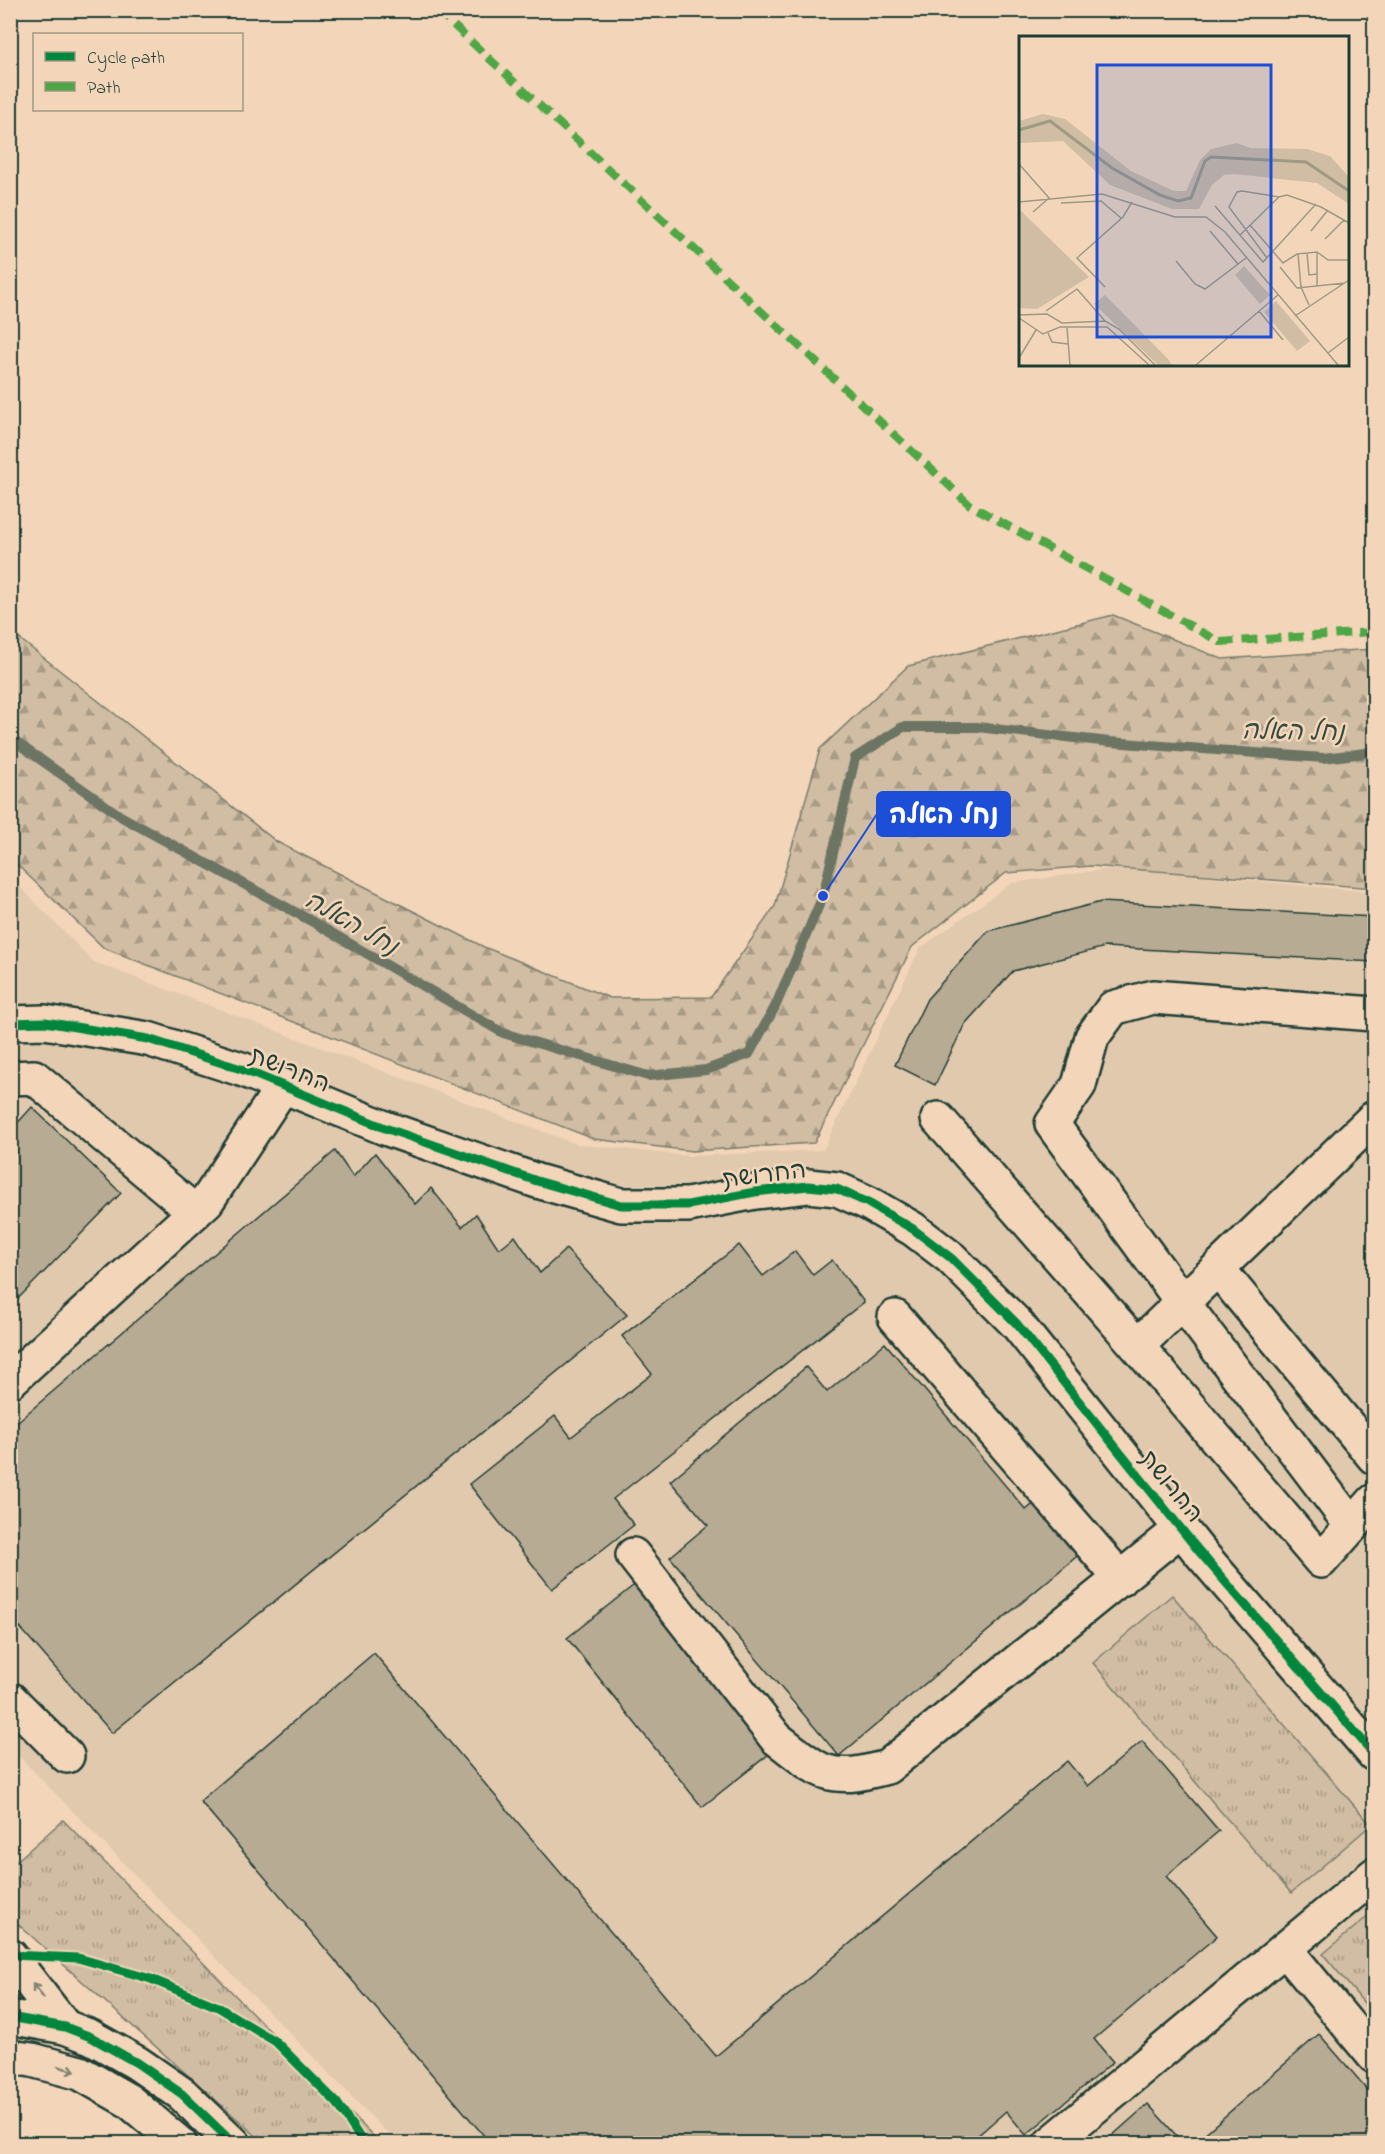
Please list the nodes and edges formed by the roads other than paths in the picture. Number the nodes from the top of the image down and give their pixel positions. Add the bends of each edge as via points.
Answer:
1 (1374, 1014) edge
2 (10, 1023) edge
3 (10, 1078) edge
4 (283, 1086) junction
5 (1374, 1118) edge
6 (938, 1119) dead end
7 (195, 1212) junction
8 (1218, 1269) junction
9 (1183, 1303) junction
10 (895, 1317) dead end
11 (1137, 1346) junction
12 (10, 1381) edge
13 (1374, 1457) edge
14 (1374, 1501) edge
15 (1352, 1526) junction
16 (1181, 1529) junction
17 (633, 1556) dead end
18 (1120, 1579) junction
19 (10, 1699) edge
20 (1374, 1754) edge
21 (67, 1756) dead end
22 (1374, 1875) edge
23 (1285, 1949) junction
24 (10, 1956) edge
25 (10, 2018) edge
26 (65, 2026) junction
27 (1374, 2056) edge
28 (10, 2057) edge
29 (180, 2144) edge
30 (234, 2144) edge
31 (1050, 2144) edge

1 - 9 street via 1153,997 1113,1008 1092,1037 1079,1085 1052,1124
2 - 4 street, החרושת via 45,1022 148,1038
3 - 7 street via 34,1077
4 - 7 street via 207,1201
4 - 16 street, החרושת via 385,1128 537,1181 621,1205 688,1205 754,1191 807,1186 837,1189 868,1203 914,1229 951,1258 1017,1324
5 - 8 street
6 - 11 street
7 - 12 street
8 - 9 street
8 - 13 street
9 - 11 street
9 - 15 street
10 - 18 street
11 - 15 street via 1321,1561
14 - 15 street
16 - 18 street
16 - 20 street, החרושת
17 - 18 street via 776,1738 826,1772 861,1774 887,1767
19 - 21 street
22 - 23 street
23 - 27 street
23 - 31 street
26 -> 24 street
25 - 26 street
26 - 30 street via 137,2063 182,2094
28 -> 29 street via 80,2073 129,2101

